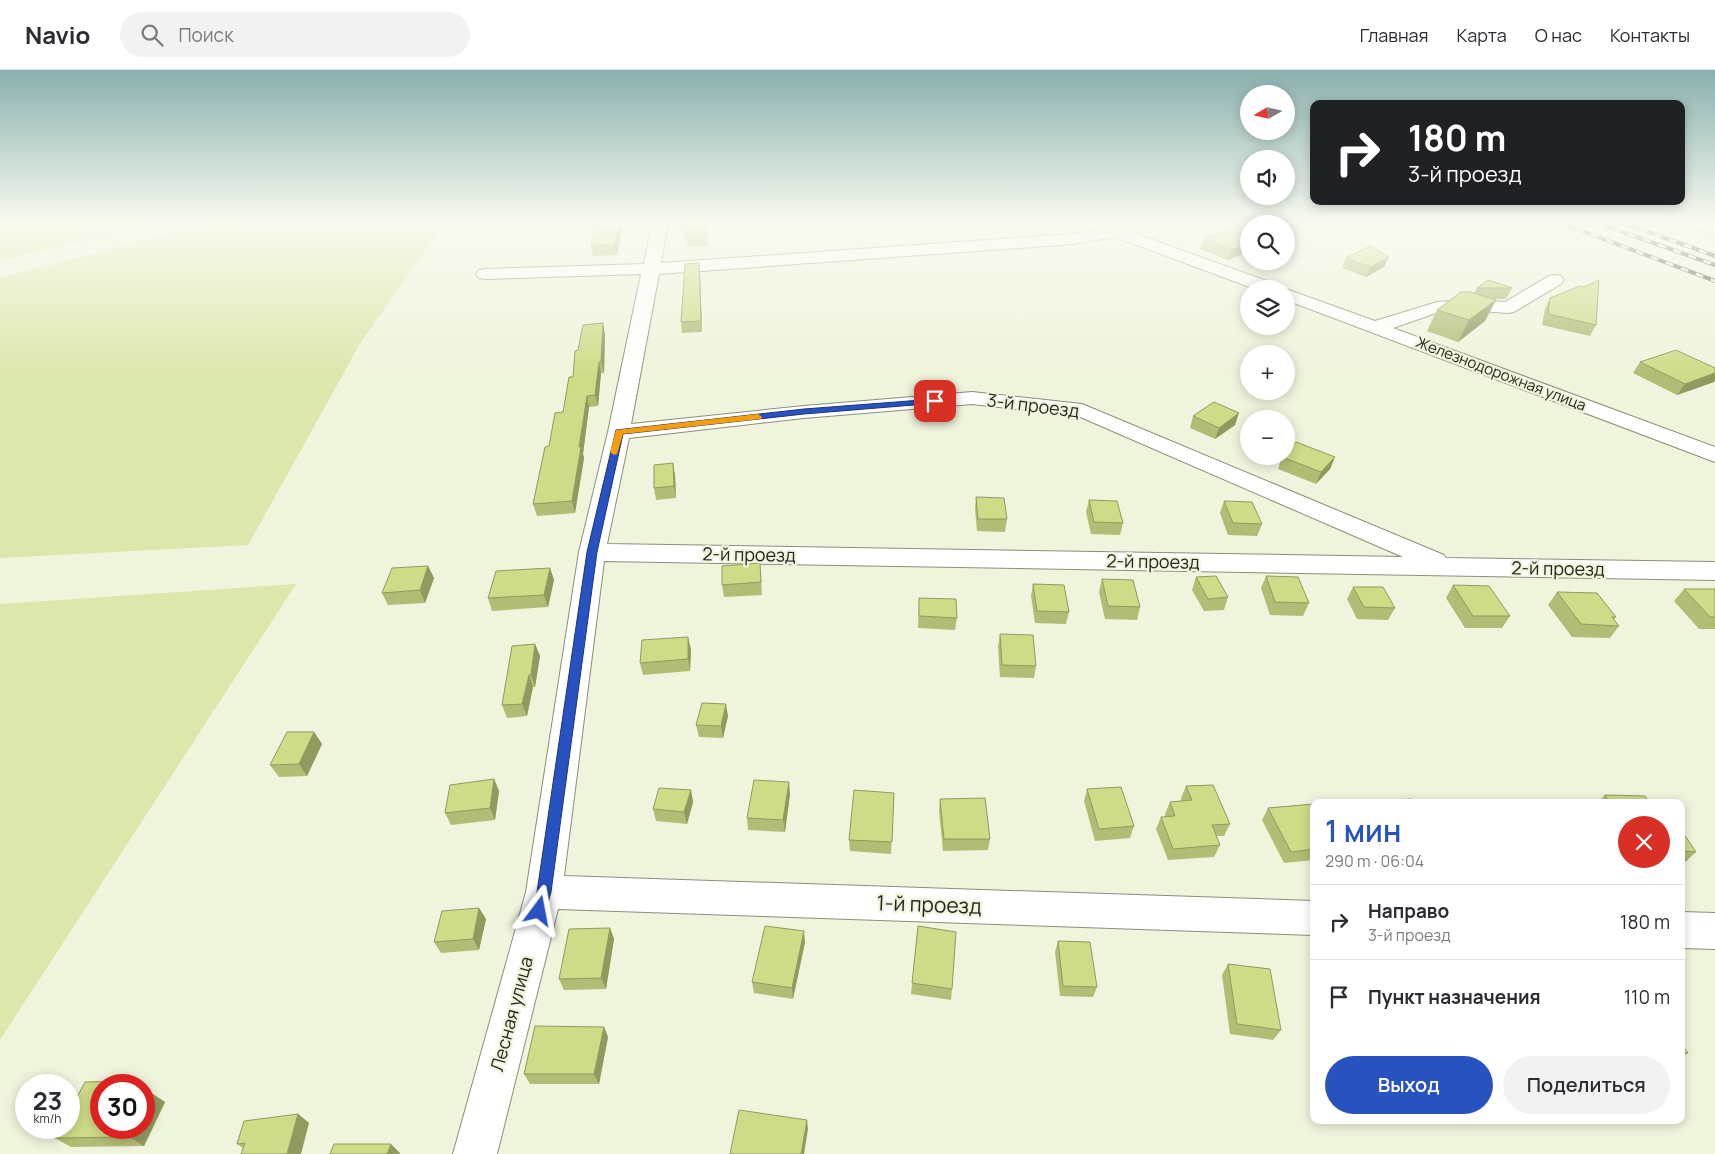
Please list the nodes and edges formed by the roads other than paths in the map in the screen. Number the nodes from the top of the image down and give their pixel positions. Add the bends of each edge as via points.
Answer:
1 (485, 274) dead end
2 (499, 274) edge
3 (650, 274) edge
4 (1230, 274) edge
5 (1248, 280) edge
6 (1555, 280) dead end
7 (1295, 297) edge
8 (1376, 327) junction
9 (619, 432) junction
10 (1715, 455) edge
11 (592, 552) junction
12 (1448, 567) junction
13 (1715, 571) edge
14 (544, 892) junction
15 (1310, 918) edge
16 (1685, 930) edge
17 (1715, 931) edge
18 (475, 1154) edge

1 - 2 street
3 - 9 street, Лесная улица
4 - 5 street
6 - 8 street via 1508,308 1437,307
7 - 8 street, Железнодорожная улица
8 - 10 street, Железнодорожная улица
9 - 11 street, Лесная улица
9 - 12 street, 3-й проезд via 972,398 1082,410
11 - 12 street, 2-й проезд
11 - 14 street, Лесная улица
12 - 13 street, 2-й проезд
14 - 15 street, 1-й проезд
14 - 18 street, Лесная улица
16 - 17 street

